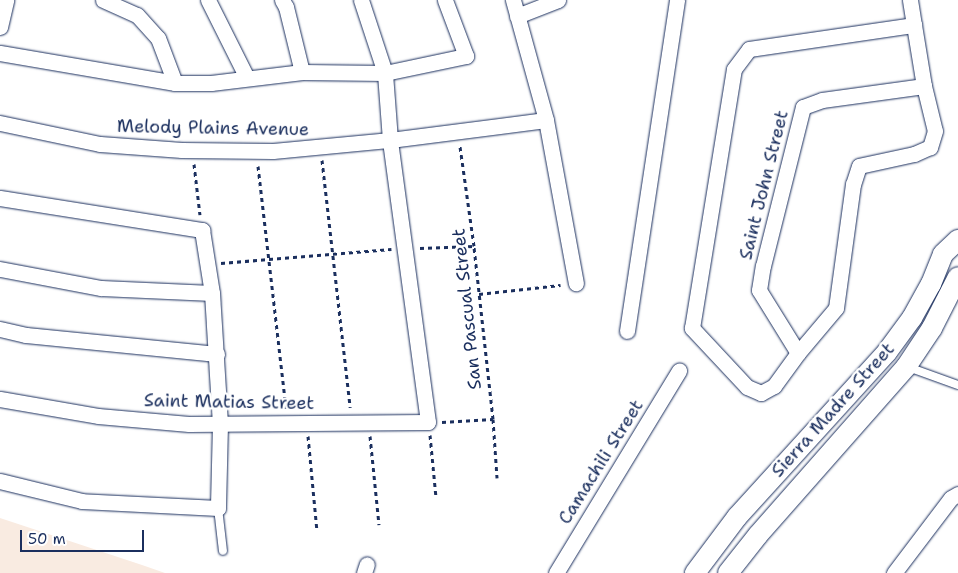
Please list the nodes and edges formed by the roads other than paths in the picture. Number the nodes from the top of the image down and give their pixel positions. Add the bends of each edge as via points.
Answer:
1 (6, 0) edge
2 (103, 0) edge
3 (208, 0) edge
4 (282, 0) edge
5 (361, 0) edge
6 (445, 0) edge
7 (513, 0) edge
8 (558, 0) edge
9 (677, 0) edge
10 (910, 0) edge
11 (517, 16) junction
12 (914, 25) junction
13 (0, 27) edge
14 (0, 53) edge
15 (302, 72) junction
16 (385, 73) junction
17 (247, 78) junction
18 (176, 83) junction
19 (924, 86) junction
20 (546, 120) junction
21 (0, 123) edge
22 (390, 140) junction
23 (0, 198) edge
24 (958, 240) edge
25 (0, 269) edge
26 (958, 277) edge
27 (576, 283) road end
28 (212, 293) junction
29 (0, 329) edge
30 (627, 331) dead end
31 (798, 353) junction
32 (217, 354) junction
33 (906, 367) junction
34 (679, 371) dead end
35 (958, 385) edge
36 (0, 399) edge
37 (220, 424) junction
38 (802, 445) junction
39 (822, 464) junction
40 (0, 481) edge
41 (958, 494) edge
42 (218, 508) junction
43 (223, 551) dead end
44 (556, 573) edge
45 (695, 573) edge
46 (728, 573) edge
47 (894, 573) edge

1 - 13 street
2 - 18 street via 137,15 158,38
3 - 17 street
4 - 15 street
5 - 16 street
6 - 16 street via 466,56
7 - 11 street
8 - 11 street
9 - 30 street
10 - 12 street
11 - 20 street
12 - 19 street
12 - 31 street via 749,49 734,70 692,328 746,387 761,393 774,386
14 - 18 street
15 - 16 street
15 - 17 street
16 - 22 street
17 - 18 street
19 - 31 street via 934,131 930,147 914,154 859,166 853,184 836,308
19 - 31 street, Saint John Street via 822,100 803,107 759,290
20 - 22 street, Melody Plains Avenue
20 - 27 street
21 - 22 street, Melody Plains Avenue via 100,144 192,150 321,148
22 - 37 street, Saint Matias Street via 428,422
23 - 28 street via 202,230
24 - 38 main road, Sierra Madre Street via 943,254 912,318 887,352
25 - 28 street via 101,288
26 - 33 main road, Sierra Madre Street via 932,328
28 - 32 street
29 - 32 street via 26,335
32 - 37 street
33 - 35 lane
33 - 39 main road, Sierra Madre Street
34 - 44 street, Camachili Street
36 - 37 street, Saint Matias Street via 98,416
37 - 42 street
38 - 39 main road
38 - 45 main road, Sierra Madre Street via 737,517
39 - 46 main road, Sierra Madre Street
40 - 42 street via 82,501
41 - 47 street via 951,498
42 - 43 lane

